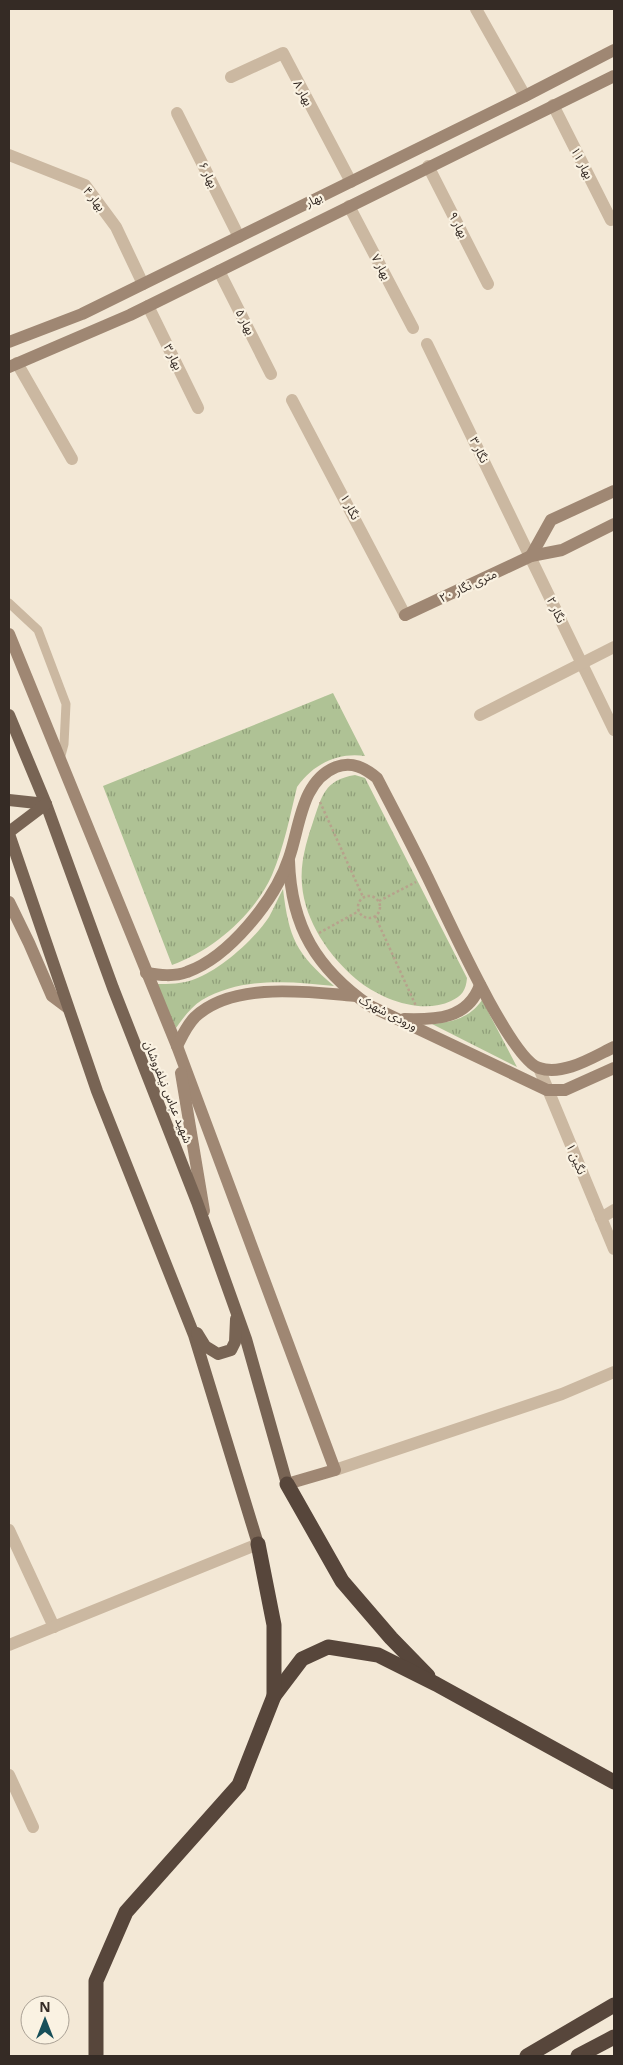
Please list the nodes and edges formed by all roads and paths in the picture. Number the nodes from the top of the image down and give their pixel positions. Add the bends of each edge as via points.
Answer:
1 (476, 9) edge
2 (614, 50) edge
3 (614, 76) edge
4 (231, 77) dead end
5 (525, 96) junction
6 (553, 105) junction
7 (177, 113) dead end
8 (9, 155) edge
9 (428, 166) junction
10 (351, 182) junction
11 (361, 200) junction
12 (349, 206) junction
13 (611, 220) dead end
14 (239, 237) junction
15 (219, 271) junction
16 (143, 284) junction
17 (488, 284) dead end
18 (148, 306) junction
19 (413, 328) dead end
20 (9, 340) edge
21 (426, 344) dead end
22 (13, 365) edge
23 (271, 374) dead end
24 (292, 400) dead end
25 (198, 408) dead end
26 (72, 459) dead end
27 (614, 491) edge
28 (614, 524) edge
29 (531, 556) junction
30 (9, 603) edge
31 (405, 615) joint
32 (9, 634) edge
33 (614, 647) edge
34 (581, 664) junction
35 (9, 715) edge
36 (480, 715) dead end
37 (614, 730) edge
38 (60, 760) junction
39 (313, 786) junction
40 (9, 800) edge
41 (46, 804) junction
42 (9, 833) edge
43 (289, 859) junction
44 (427, 876) junction
45 (363, 897) junction
46 (379, 901) junction
47 (9, 902) edge
48 (359, 911) junction
49 (375, 916) junction
50 (306, 940) junction
51 (146, 973) junction
52 (480, 985) junction
53 (356, 996) junction
54 (68, 1008) junction
55 (399, 1019) junction
56 (423, 1020) junction
57 (177, 1046) junction
58 (614, 1047) edge
59 (539, 1068) junction
60 (614, 1068) edge
61 (547, 1090) junction
62 (614, 1210) edge
63 (601, 1218) junction
64 (206, 1228) junction
65 (614, 1249) edge
66 (236, 1312) junction
67 (188, 1321) junction
68 (614, 1372) edge
69 (336, 1470) junction
70 (286, 1484) junction
71 (9, 1530) edge
72 (258, 1544) junction
73 (54, 1627) junction
74 (9, 1645) edge
75 (436, 1684) junction
76 (274, 1696) junction
77 (9, 1775) edge
78 (614, 1782) edge
79 (33, 1827) dead end
80 (614, 2005) edge
81 (614, 2037) edge
82 (96, 2056) edge
83 (527, 2056) edge
84 (578, 2056) edge

1 - 5 street
2 - 5 street, بهار
3 - 6 street, بهار
4 - 10 street, بهار ۸ via 283,53
5 - 10 street, بهار
6 - 9 street, بهار
6 - 13 street, بهار ۱۱
7 - 14 street, بهار ۶
8 - 16 street, بهار ۴ via 85,185 116,227
9 - 11 street, بهار
9 - 17 street, بهار ۹
10 - 11 street
10 - 14 street, بهار
11 - 12 street, بهار
12 - 15 street, بهار
12 - 19 street, بهار ۷
14 - 16 street, بهار
15 - 18 street, بهار
15 - 23 street, بهار ۵
16 - 20 street, بهار via 82,314
18 - 22 street, بهار
18 - 25 street, بهار ۳
21 - 29 street, نگار ۳
22 - 26 street
24 - 31 street, نگار ۱
27 - 29 street via 551,520
28 - 29 street, ۲۰ متری نگار via 562,550
29 - 31 street, ۲۰ متری نگار
29 - 34 street, نگار ۲
30 - 38 lane via 38,630 66,704
32 - 38 street
33 - 34 street
34 - 36 street
34 - 37 street, نگار ۲
35 - 41 main road, شهید عباس نیلفروشان
38 - 51 street
39 - 43 street via 300,814
39 - 44 street via 328,770 344,764 367,770 377,778
39 - 45 path
40 - 41 main road
41 - 42 main road
41 - 64 main road, شهید عباس نیلفروشان
42 - 54 main road
43 - 50 street via 292,900
43 - 51 street via 249,925 211,960 186,973
44 - 46 path
44 - 52 street
45 - 46 path via 374,896
45 - 48 path via 358,904
46 - 49 path via 381,907
47 - 54 street via 52,996
48 - 49 path via 364,917
48 - 50 path
49 - 56 path
50 - 53 street via 324,964
51 - 57 street
52 - 56 street via 476,998 468,1006 448,1015
52 - 59 street via 513,1042 527,1060
53 - 55 street, ورودی شهرک
53 - 57 street, ورودی شهرک via 287,992 238,996 208,1007 194,1017
54 - 67 main road via 97,1091
55 - 56 street
55 - 61 street, ورودی شهرک
57 - 64 street
57 - 69 street
58 - 59 street via 578,1064 556,1069
59 - 61 street, نگین ۱
60 - 61 street via 565,1090
61 - 63 street, نگین ۱
62 - 63 street
63 - 65 street, نگین ۱
64 - 66 main road, شهید عباس نیلفروشان
66 - 67 main road via 232,1350 218,1354 206,1346
66 - 70 main road, شهید عباس نیلفروشان
67 - 72 main road
68 - 69 street via 562,1394
69 - 70 street
70 - 75 highway via 342,1581
71 - 73 street
72 - 73 street
72 - 76 highway via 274,1625
73 - 74 street
75 - 76 highway via 378,1655 328,1648 302,1658
75 - 78 highway
76 - 82 highway via 239,1785 126,1912 96,1981
77 - 79 street
80 - 83 highway
81 - 84 highway

